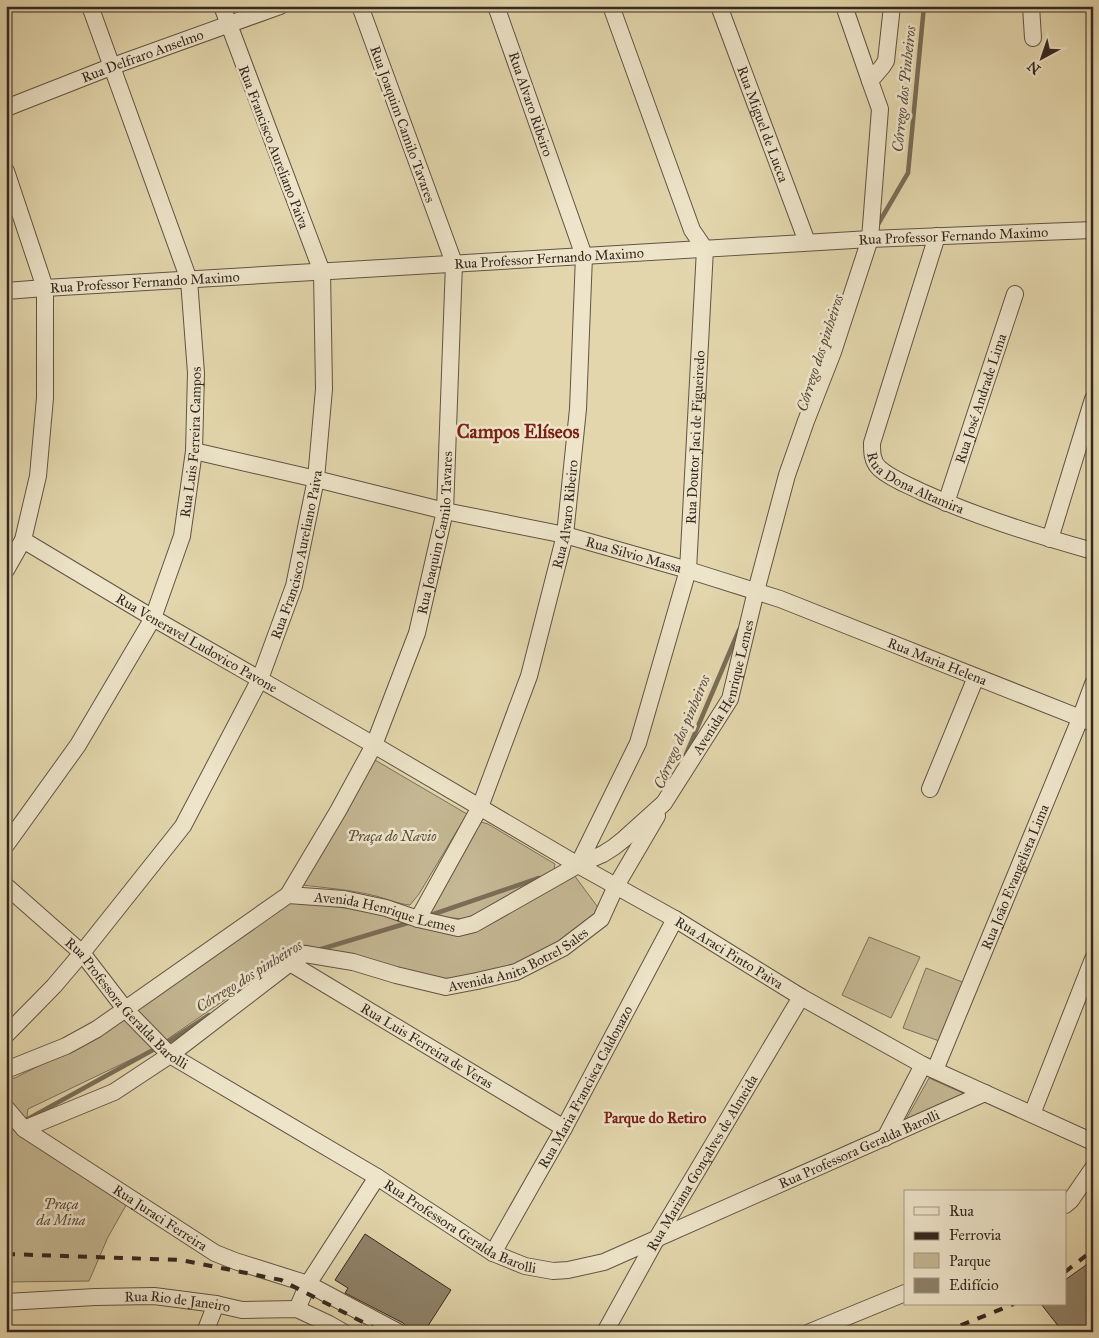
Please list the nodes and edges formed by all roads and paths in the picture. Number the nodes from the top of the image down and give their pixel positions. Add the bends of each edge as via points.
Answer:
1 (90, 6) edge
2 (222, 6) edge
3 (280, 6) edge
4 (360, 6) edge
5 (496, 6) edge
6 (611, 6) edge
7 (719, 6) edge
8 (844, 6) edge
9 (892, 6) edge
10 (1031, 6) edge
11 (228, 24) junction
12 (1032, 38) dead end
13 (113, 66) junction
14 (870, 81) junction
15 (6, 108) edge
16 (6, 171) edge
17 (1093, 230) edge
18 (937, 236) junction
19 (870, 239) junction
20 (807, 242) junction
21 (706, 248) junction
22 (584, 256) junction
23 (454, 264) junction
24 (322, 272) junction
25 (189, 280) junction
26 (45, 288) junction
27 (6, 292) edge
28 (1015, 294) dead end
29 (1093, 399) edge
30 (1086, 444) edge
31 (194, 452) junction
32 (316, 479) junction
33 (946, 503) junction
34 (445, 511) junction
35 (565, 535) junction
36 (1050, 539) junction
37 (22, 540) junction
38 (1093, 551) edge
39 (6, 570) edge
40 (688, 570) junction
41 (756, 591) junction
42 (780, 599) joint
43 (152, 618) junction
44 (976, 677) junction
45 (260, 680) junction
46 (1093, 684) edge
47 (1086, 721) edge
48 (374, 745) junction
49 (930, 789) dead end
50 (664, 803) junction
51 (480, 807) junction
52 (6, 845) edge
53 (578, 866) junction
54 (6, 886) edge
55 (616, 886) junction
56 (288, 895) junction
57 (676, 919) junction
58 (418, 920) junction
59 (82, 953) junction
60 (1093, 959) edge
61 (290, 963) junction
62 (801, 997) junction
63 (125, 1009) junction
64 (6, 1035) edge
65 (170, 1055) junction
66 (929, 1067) junction
67 (6, 1070) edge
68 (985, 1093) junction
69 (6, 1108) edge
70 (1032, 1114) junction
71 (564, 1128) junction
72 (24, 1129) junction
73 (885, 1138) junction
74 (1093, 1142) edge
75 (1093, 1168) edge
76 (377, 1177) junction
77 (1066, 1204) edge
78 (657, 1238) junction
79 (493, 1253) junction
80 (308, 1284) junction
81 (904, 1293) edge
82 (6, 1302) edge
83 (216, 1304) junction
84 (297, 1309) junction
85 (205, 1332) edge
86 (343, 1332) edge
87 (398, 1332) edge
88 (606, 1332) edge
89 (810, 1332) edge

1 - 13 street, Rua Luis Ferreira Campos
2 - 11 street, Rua Francisco Aureliano Paiva
3 - 11 street, Rua Delfraro Anselmo
4 - 23 street, Rua Joaquim Camilo Tavares
5 - 22 street, Rua Alvaro Ribeiro
6 - 21 street via 692,230
7 - 20 street, Rua Miguel de Lucca
8 - 14 street, Avenida Henrique Lemes
9 - 14 street via 886,61
10 - 12 street
11 - 13 street, Rua Delfraro Anselmo
11 - 24 street, Rua Francisco Aureliano Paiva
13 - 15 street, Rua Delfraro Anselmo
13 - 25 street, Rua Luis Ferreira Campos
14 - 19 street, Avenida Henrique Lemes via 880,109
16 - 26 street
17 - 18 street, Rua Professor Fernando Maximo
18 - 19 street, Rua Professor Fernando Maximo
18 - 33 street, Rua Dona Altamira via 872,443 872,456 877,466 890,476
19 - 20 street, Rua Professor Fernando Maximo
19 - 41 street, Avenida Henrique Lemes via 833,352 787,474
20 - 21 street, Rua Professor Fernando Maximo
21 - 22 street, Rua Professor Fernando Maximo
21 - 40 street, Rua Doutor Jaci de Figueiredo
22 - 23 street, Rua Professor Fernando Maximo
22 - 35 street, Rua Alvaro Ribeiro via 578,409
23 - 24 street, Rua Professor Fernando Maximo
23 - 34 street, Rua Joaquim Camilo Tavares
24 - 25 street, Rua Professor Fernando Maximo
24 - 32 street, Rua Francisco Aureliano Paiva via 324,389
25 - 26 street, Rua Professor Fernando Maximo
25 - 31 street, Rua Luis Ferreira Campos via 196,372
26 - 27 street, Rua Professor Fernando Maximo
26 - 37 street via 45,398 38,476
28 - 33 street, Rua José Andrade Lima
29 - 30 street
30 - 36 street
31 - 32 street, Rua Silvio Massa
31 - 43 street, Rua Luis Ferreira Campos via 182,536
32 - 34 street, Rua Silvio Massa
32 - 45 street, Rua Francisco Aureliano Paiva via 294,586
33 - 36 street, Rua Dona Altamira
34 - 35 street, Rua Silvio Massa
34 - 48 street, Rua Joaquim Camilo Tavares via 417,633
35 - 40 street, Rua Silvio Massa
35 - 51 street, Rua Alvaro Ribeiro via 529,676
36 - 38 street, Rua Dona Altamira
37 - 39 street
37 - 43 street, Rua Veneravel Ludovico Pavone
40 - 41 street, Rua Silvio Massa
40 - 53 street, Rua Doutor Jaci de Figueiredo via 638,743
41 - 42 street, Rua Silvio Massa
41 - 50 street, Avenida Henrique Lemes via 730,699
42 - 44 street, Rua Maria Helena
43 - 45 street, Rua Veneravel Ludovico Pavone
43 - 52 street, Rua Luis Ferreira Campos via 78,745
44 - 47 street, Rua Maria Helena
44 - 49 street
45 - 48 street, Rua Veneravel Ludovico Pavone
45 - 59 street, Rua Francisco Aureliano Paiva via 183,826
46 - 47 street, Rua João Evangelista Lima
47 - 66 street, Rua João Evangelista Lima
48 - 51 street, Rua Araci Pinto Paiva
48 - 56 street, Rua Joaquim Camilo Tavares
50 - 53 street, Avenida Henrique Lemes via 614,847
50 - 55 street, Avenida Anita Botrel Sales
51 - 53 street, Rua Araci Pinto Paiva
51 - 58 street, Rua Alvaro Ribeiro
53 - 55 street, Rua Araci Pinto Paiva
53 - 58 street, Avenida Henrique Lemes via 474,924 458,928
54 - 59 street, Rua Professora Geralda Barolli
55 - 57 street, Rua Araci Pinto Paiva
55 - 61 street, Avenida Anita Botrel Sales via 601,919 563,948 516,972 478,981 446,987 353,962 305,954
56 - 58 street, Avenida Henrique Lemes via 344,899 386,908
56 - 63 street
57 - 62 street, Rua Araci Pinto Paiva
57 - 71 street, Rua Maria Francisca Caldonazo
59 - 63 street, Rua Professora Geralda Barolli
59 - 64 street, Rua Francisco Aureliano Paiva
60 - 70 street
61 - 65 street, Avenida Anita Botrel Sales
61 - 71 street, Rua Luis Ferreira de Veras
62 - 66 street, Rua Araci Pinto Paiva
62 - 78 street, Rua Mariana Gonçalves de Almeida
63 - 65 street, Rua Professora Geralda Barolli
63 - 67 street via 66,1046
65 - 72 street, Avenida Anita Botrel Sales via 114,1092
65 - 76 street, Rua Professora Geralda Barolli
66 - 68 street, Rua Araci Pinto Paiva
66 - 73 street, Rua João Evangelista Lima
68 - 70 street, Rua Araci Pinto Paiva
68 - 73 street, Rua Professora Geralda Barolli
69 - 72 street, Rua Juraci Ferreira
70 - 74 street, Rua Araci Pinto Paiva
71 - 79 street, Rua Maria Francisca Caldonazo
72 - 80 street, Rua Juraci Ferreira via 214,1253
73 - 78 street, Rua Professora Geralda Barolli
75 - 77 street
76 - 79 street, Rua Professora Geralda Barolli
76 - 80 street
78 - 79 street, Rua Professora Geralda Barolli via 604,1262 568,1270 525,1266
78 - 88 street, Rua Mariana Gonçalves de Almeida
80 - 84 street
80 - 87 street, Rua Juraci Ferreira
81 - 89 street
82 - 83 street, Rua Rio de Janeiro via 154,1296
83 - 84 street, Rua Rio de Janeiro via 242,1310
83 - 85 street
84 - 86 street, Rua Rio de Janeiro

